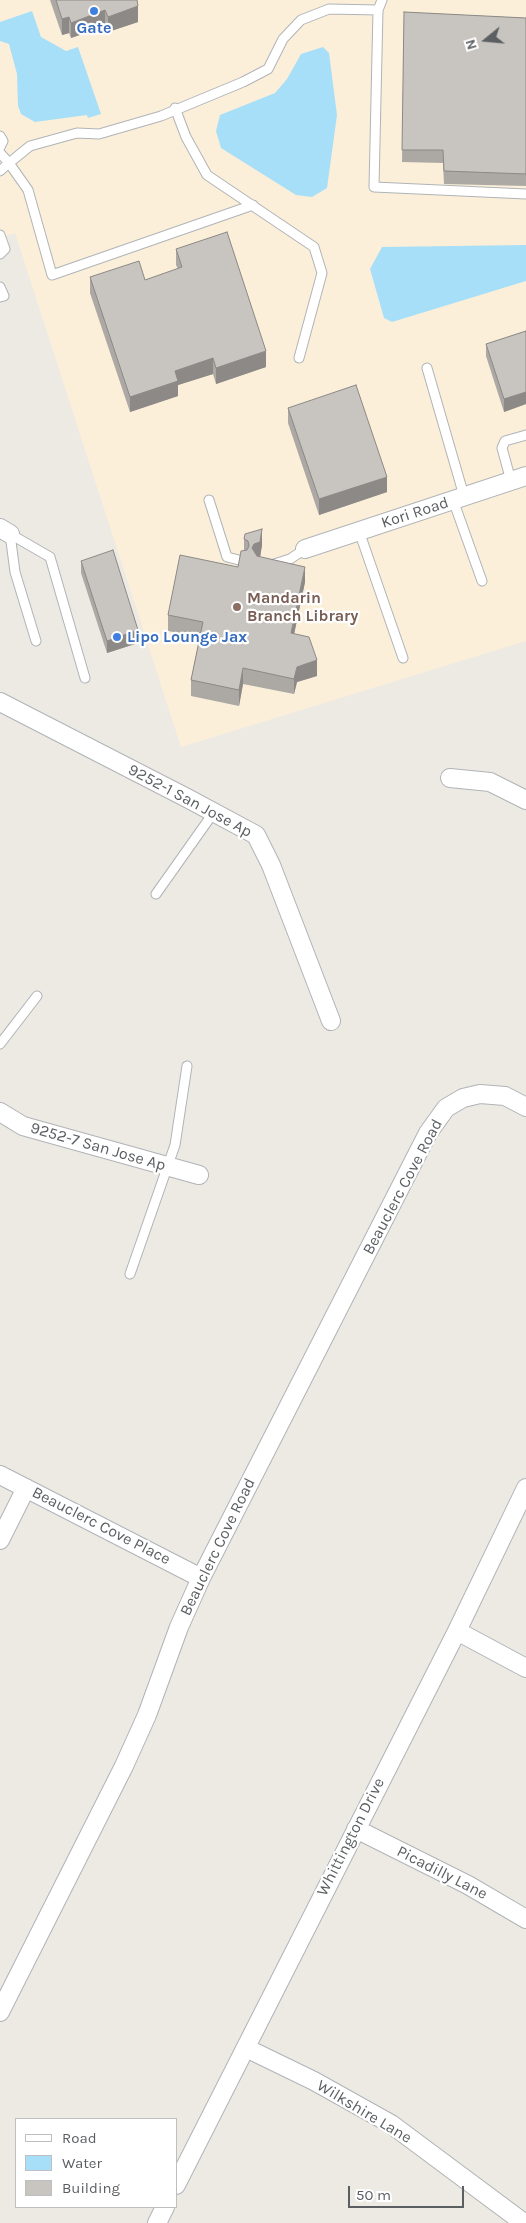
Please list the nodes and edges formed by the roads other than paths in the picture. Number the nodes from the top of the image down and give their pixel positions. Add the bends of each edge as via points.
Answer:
1 (382, 0) edge
2 (329, 4) edge
3 (378, 10) junction
4 (175, 108) junction
5 (0, 136) edge
6 (0, 147) edge
7 (0, 153) edge
8 (9, 164) junction
9 (0, 171) edge
10 (526, 194) edge
11 (253, 205) junction
12 (0, 235) edge
13 (0, 254) edge
14 (0, 287) edge
15 (0, 297) edge
16 (299, 358) dead end
17 (427, 368) dead end
18 (526, 434) edge
19 (518, 478) edge
20 (459, 498) junction
21 (209, 500) dead end
22 (5, 531) edge
23 (359, 531) junction
24 (305, 549) joint
25 (243, 561) edge
26 (258, 564) edge
27 (482, 581) dead end
28 (36, 642) dead end
29 (403, 658) dead end
30 (85, 678) dead end
31 (0, 702) edge
32 (450, 778) dead end
33 (526, 800) edge
34 (214, 812) junction
35 (156, 894) dead end
36 (37, 996) dead end
37 (331, 1021) dead end
38 (0, 1044) edge
39 (187, 1066) dead end
40 (526, 1107) edge
41 (0, 1112) edge
42 (169, 1167) junction
43 (199, 1175) dead end
44 (130, 1274) dead end
45 (0, 1475) edge
46 (26, 1488) junction
47 (526, 1488) edge
48 (0, 1540) edge
49 (201, 1578) junction
50 (457, 1631) junction
51 (526, 1668) edge
52 (356, 1829) junction
53 (526, 1919) edge
54 (0, 2012) edge
55 (246, 2048) junction
56 (178, 2181) edge
57 (164, 2208) edge
58 (157, 2223) edge
59 (524, 2223) edge

1 - 3 lane
2 - 3 lane
2 - 4 lane via 301,20 283,39 268,69
3 - 10 lane via 374,187
4 - 8 lane via 161,116 99,134 76,133 30,146
4 - 11 lane via 186,137 208,175
5 - 6 lane
7 - 8 lane
8 - 9 lane
8 - 11 lane via 28,190 52,275
11 - 16 lane via 314,247 322,273
12 - 13 lane via 5,249
14 - 15 lane via 4,296
17 - 20 lane
18 - 19 lane via 505,441 502,448
19 - 20 street, Kori Road
20 - 23 street, Kori Road
20 - 27 lane
21 - 25 lane via 227,557
22 - 28 lane
22 - 30 lane via 50,557
23 - 24 street, Kori Road
23 - 29 lane
24 - 26 lane via 290,559 267,566
31 - 34 street, 9252-1 San Jose Ap
32 - 33 street via 490,782
34 - 35 lane
34 - 37 street, 9252-1 San Jose Ap via 256,835 261,843
36 - 38 lane
39 - 42 lane via 179,1127
40 - 49 street, Beauclerc Cove Road via 494,1094 463,1098 446,1108 428,1133
41 - 42 street, 9252-7 San Jose Ap via 22,1126
42 - 43 street, 9252-7 San Jose Ap
42 - 44 lane
45 - 46 street, Beauclerc Cove Place
46 - 48 street
46 - 49 street, Beauclerc Cove Place
47 - 50 street, Whittington Drive
49 - 54 street, Beauclerc Cove Road via 124,1766
50 - 51 street
50 - 52 street, Whittington Drive
52 - 53 street, Picadilly Lane via 468,1885
52 - 55 street, Whittington Drive
55 - 56 street, Whittington Drive
55 - 59 street, Wilkshire Lane via 391,2124
57 - 58 street

